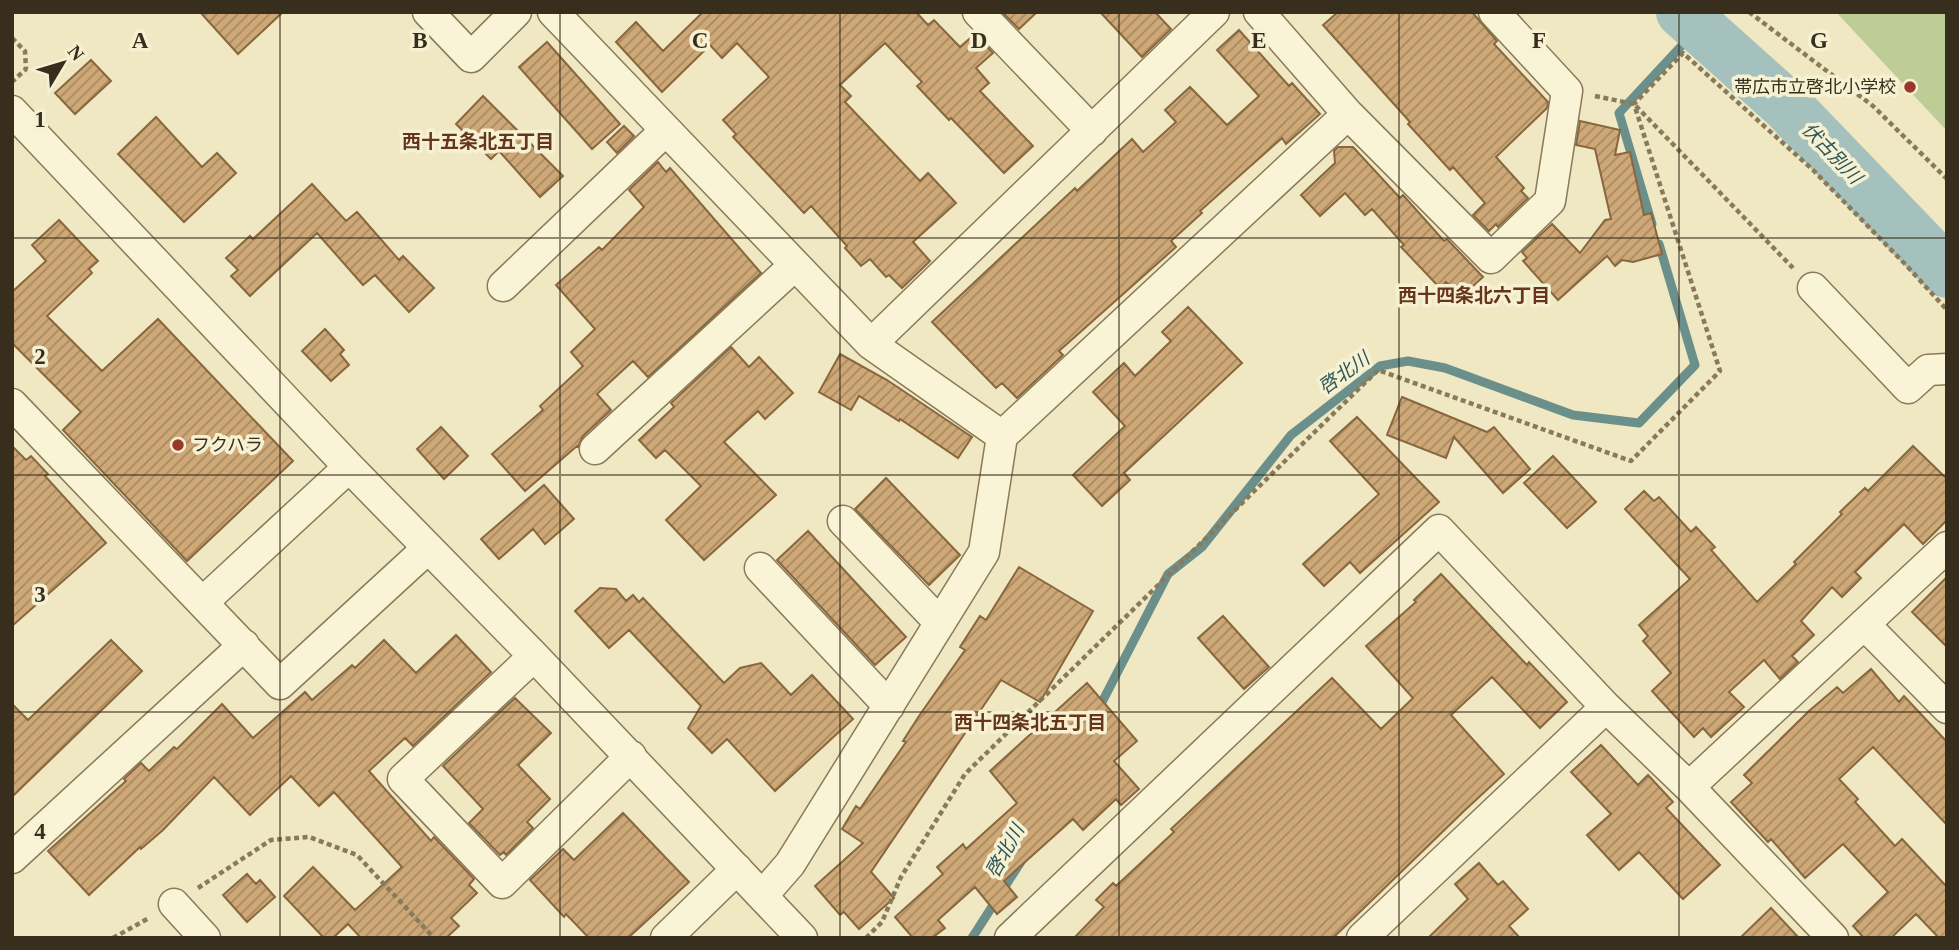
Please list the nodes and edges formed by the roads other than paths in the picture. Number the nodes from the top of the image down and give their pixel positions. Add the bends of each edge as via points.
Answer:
1 (428, 12) edge
2 (516, 12) edge
3 (553, 12) edge
4 (978, 12) edge
5 (1214, 12) edge
6 (1259, 12) edge
7 (1494, 12) edge
8 (12, 111) edge
9 (1348, 114) junction
10 (666, 130) junction
11 (1092, 131) junction
12 (795, 265) junction
13 (503, 286) dead end
14 (1813, 288) road end
15 (871, 344) junction
16 (1947, 369) edge
17 (12, 404) edge
18 (1002, 436) junction
19 (596, 449) dead end
20 (349, 467) junction
21 (843, 520) dead end
22 (1947, 547) edge
23 (428, 548) junction
24 (760, 568) dead end
25 (202, 602) junction
26 (940, 623) junction
27 (1864, 624) junction
28 (244, 645) junction
29 (534, 656) junction
30 (889, 706) junction
31 (1606, 707) junction
32 (1947, 708) edge
33 (631, 756) junction
34 (1689, 787) junction
35 (12, 858) edge
36 (737, 869) junction
37 (762, 896) junction
38 (174, 904) road end
39 (205, 938) edge
40 (666, 938) edge
41 (802, 938) edge
42 (1010, 938) edge
43 (1362, 938) edge
44 (1833, 938) edge

1 - 2 street via 471,57
3 - 10 street
4 - 11 street
5 - 11 street
6 - 9 street
7 - 9 street via 1567,91 1550,201 1491,258
8 - 20 street
9 - 18 street
10 - 12 street
10 - 13 street
11 - 15 street
12 - 15 street
12 - 19 street
14 - 16 street via 1908,388 1928,370
15 - 18 street
17 - 25 street
18 - 26 street via 984,552
20 - 23 street
20 - 25 street
21 - 26 street
22 - 27 street
23 - 28 street via 281,684
23 - 29 street
24 - 30 street
25 - 28 street
26 - 30 street
27 - 32 street
27 - 34 street
28 - 35 street
29 - 33 street
29 - 33 street via 403,779 502,883
30 - 37 street via 790,864
31 - 34 street
31 - 42 street via 1438,530
31 - 43 street
33 - 36 street
34 - 44 street
36 - 37 street
36 - 40 street
37 - 41 street
38 - 39 street

